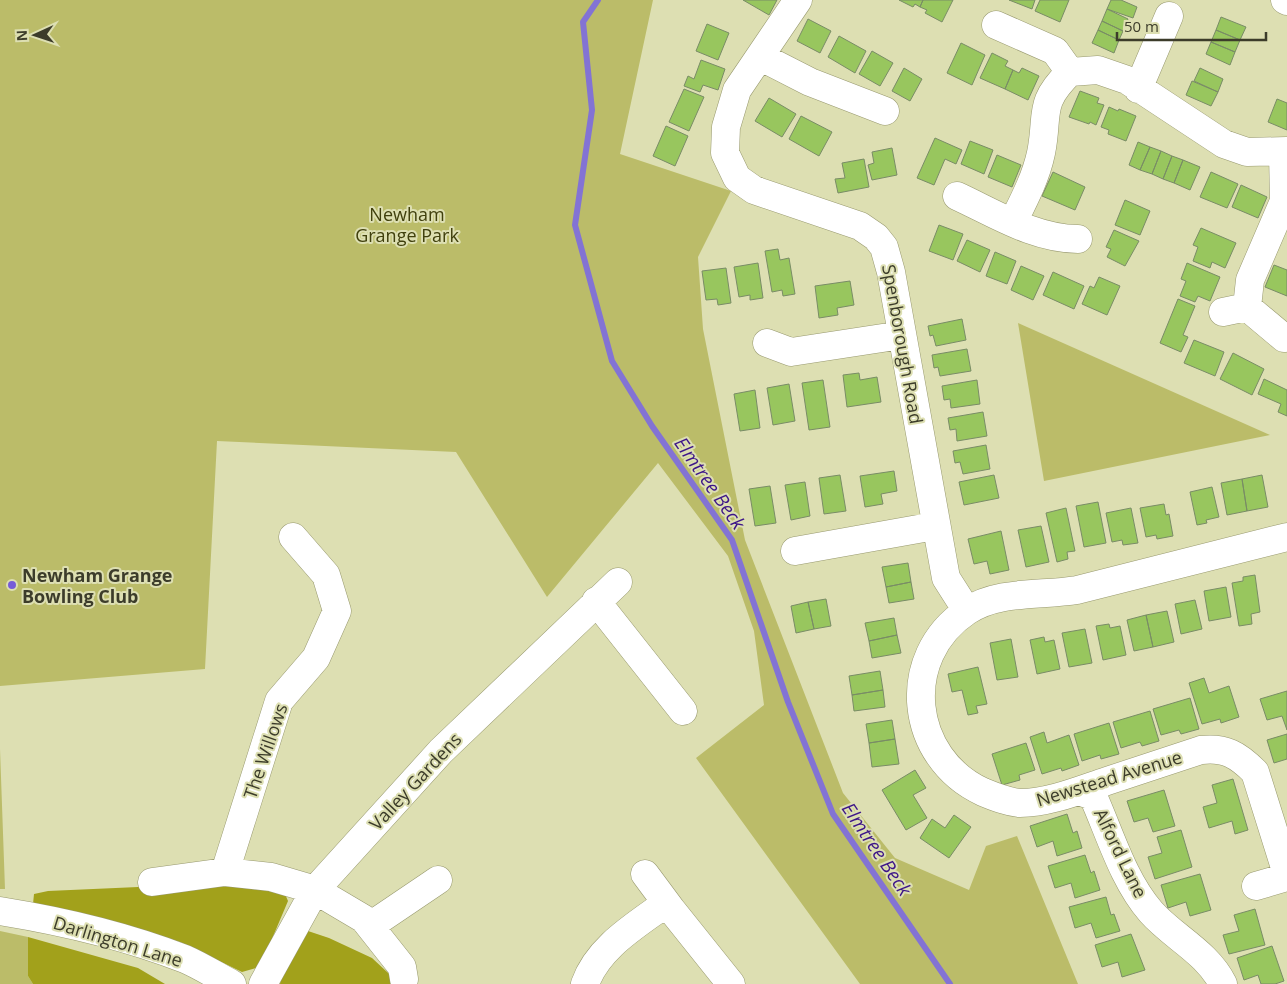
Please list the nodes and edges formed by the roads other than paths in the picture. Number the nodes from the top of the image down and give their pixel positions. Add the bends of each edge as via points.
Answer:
1 (798, 0) edge
2 (1169, 16) dead end
3 (996, 26) dead end
4 (761, 57) junction
5 (1070, 72) junction
6 (1138, 89) junction
7 (885, 111) dead end
8 (1285, 151) edge
9 (957, 196) dead end
10 (1014, 222) junction
11 (1078, 239) dead end
12 (902, 335) junction
13 (1284, 338) dead end
14 (767, 343) dead end
15 (935, 526) junction
16 (294, 537) dead end
17 (1287, 537) edge
18 (795, 551) dead end
19 (618, 582) dead end
20 (596, 601) junction
21 (967, 611) junction
22 (683, 711) dead end
23 (1080, 790) junction
24 (225, 872) junction
25 (645, 874) dead end
26 (1287, 875) edge
27 (438, 880) dead end
28 (152, 882) dead end
29 (1256, 886) dead end
30 (315, 890) junction
31 (671, 909) junction
32 (0, 911) edge
33 (370, 926) junction
34 (404, 979) dead end
35 (232, 984) edge
36 (263, 984) edge
37 (586, 984) edge
38 (731, 984) edge
39 (1223, 984) edge

1 - 4 street, Spenborough Road
2 - 6 street
3 - 5 street via 1055,51
4 - 7 street via 810,82
4 - 12 street, Spenborough Road via 737,90 726,127 725,153 737,178 754,190 860,226 876,237 884,247 891,272
5 - 6 street via 1098,70 1127,80
5 - 10 street via 1054,87 1046,107 1036,173
6 - 8 street via 1224,144 1247,152
8 - 13 street via 1284,201 1235,309
9 - 10 street
10 - 11 street via 1040,234
12 - 14 street via 791,352
12 - 15 street, Spenborough Road
15 - 18 street
15 - 21 street, Spenborough Road via 946,578
16 - 24 street, The Willows via 326,575 336,611 316,658 279,701
17 - 21 street, Newstead Avenue via 1077,590 987,601
19 - 20 street, Valley Gardens
20 - 22 street
20 - 30 street, Valley Gardens via 441,751
21 - 23 street, Newstead Avenue via 948,627 931,651 924,673 921,698 924,726 936,754 956,777 999,799 1018,803 1037,801
23 - 26 street, Newstead Avenue via 1201,750 1216,748 1229,752 1255,772
23 - 39 street, Alford Lane via 1093,796 1133,887 1151,912 1205,959
24 - 28 street
24 - 30 street via 271,877
25 - 31 street
26 - 29 street, Newstead Avenue
27 - 33 street
30 - 33 street via 364,919
30 - 36 street, Valley Gardens
31 - 37 street via 658,908 608,947 589,972
31 - 38 street
32 - 35 street, Darlington Lane via 39,917 122,938 185,960
33 - 34 street via 402,966

